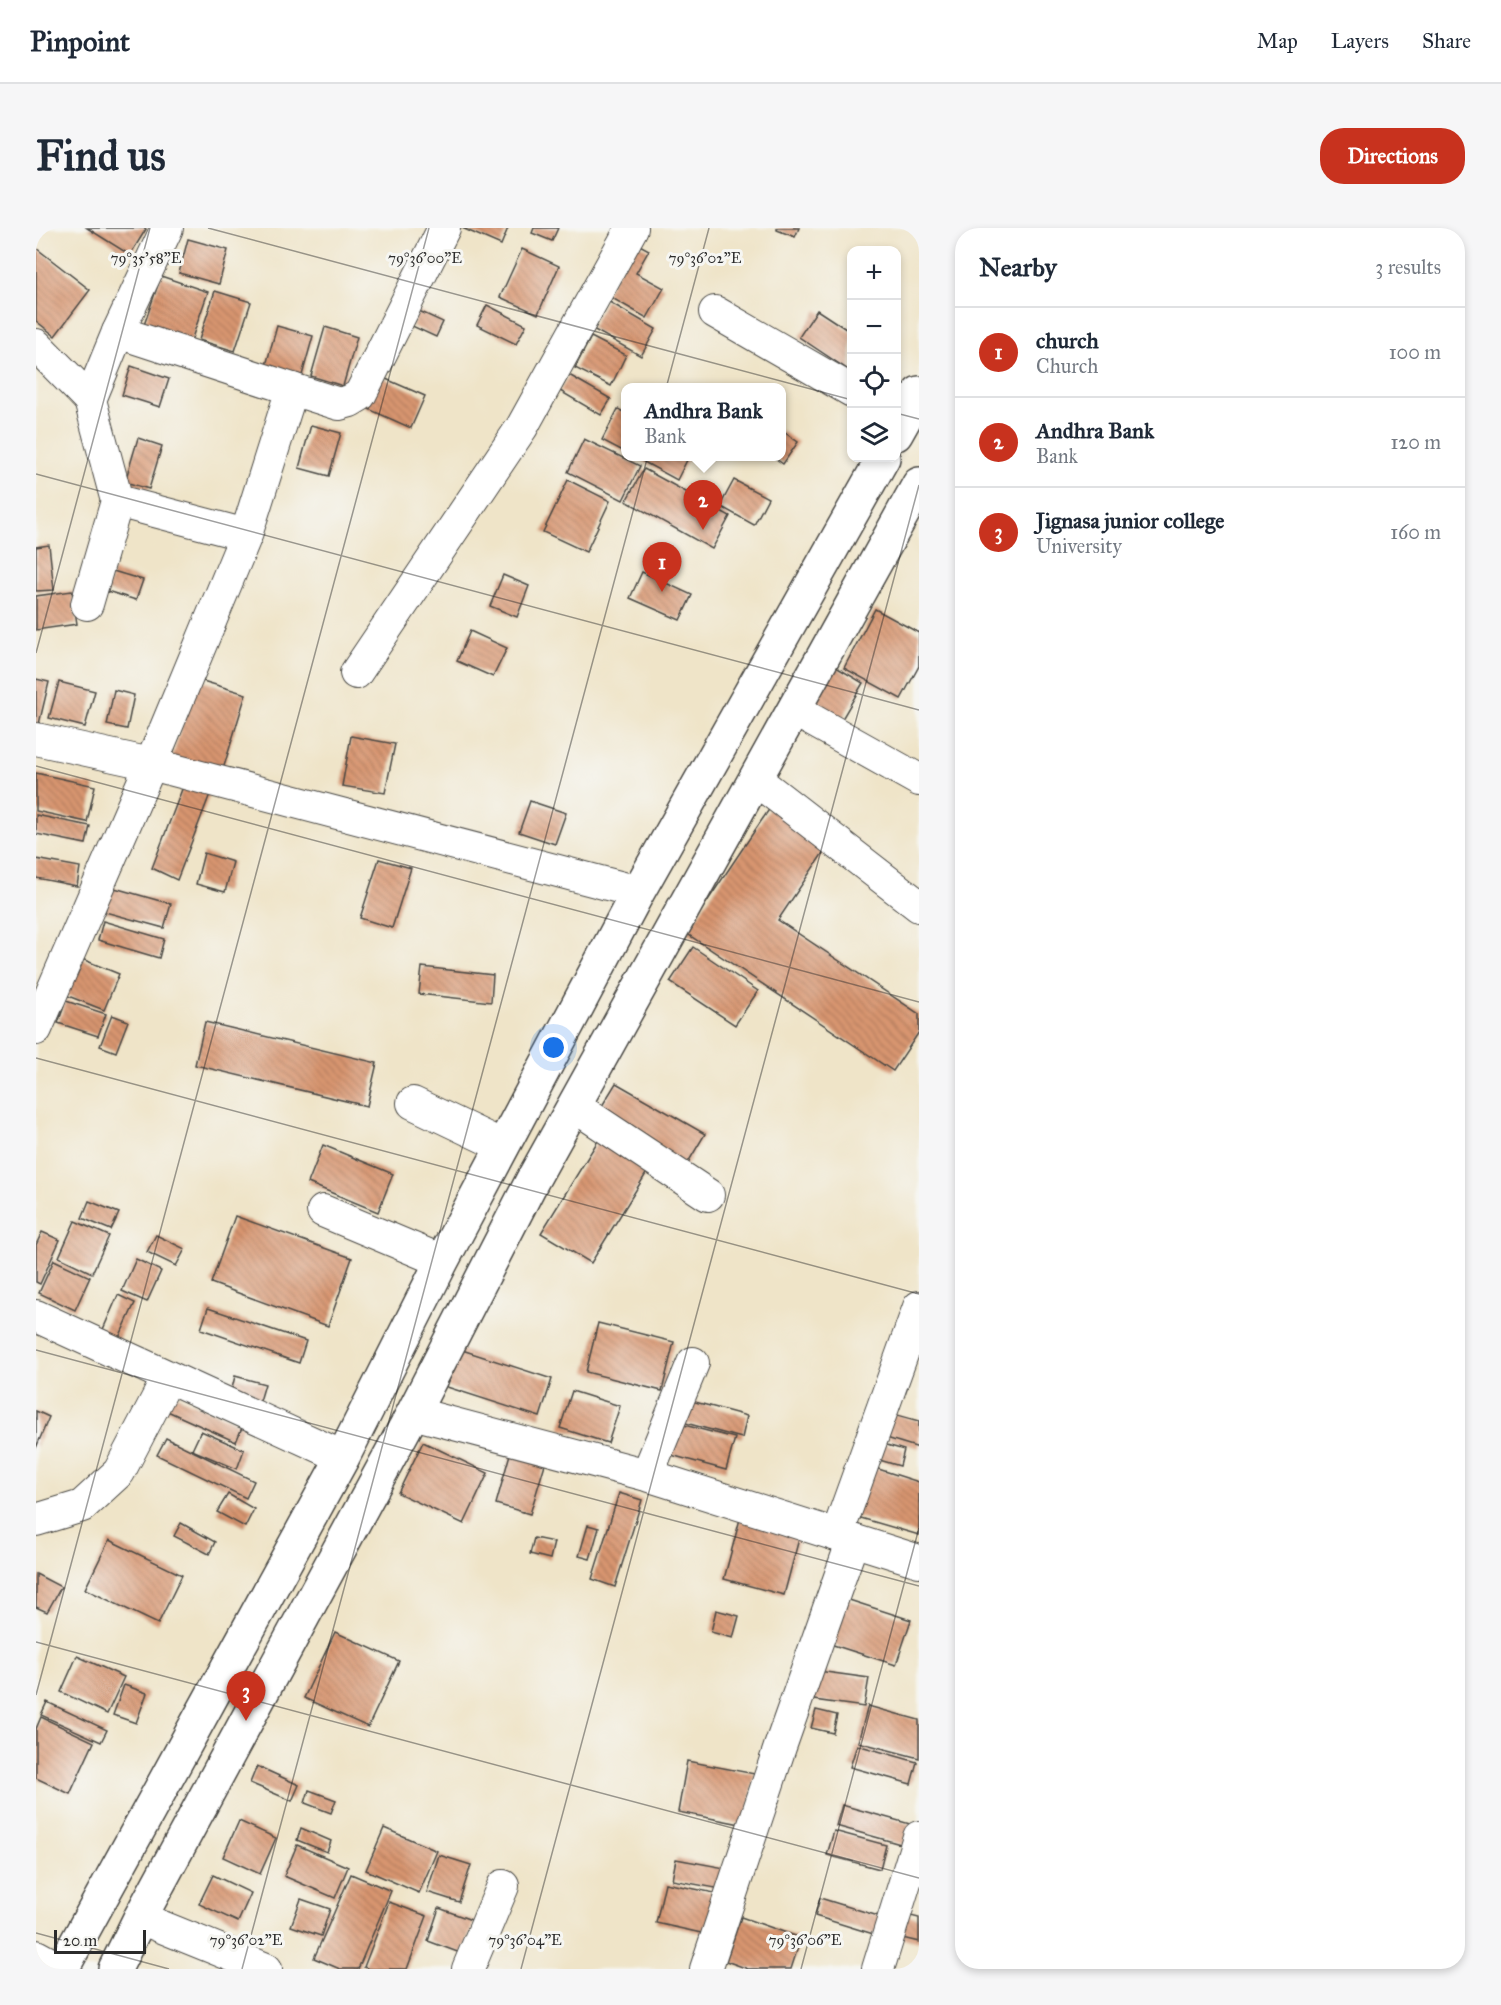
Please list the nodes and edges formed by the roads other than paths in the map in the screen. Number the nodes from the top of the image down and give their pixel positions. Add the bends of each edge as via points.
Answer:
1 (167, 228) edge
2 (444, 228) edge
3 (632, 228) edge
4 (715, 312) dead end
5 (118, 332) junction
6 (36, 345) edge
7 (847, 388) edge
8 (292, 389) junction
9 (90, 399) junction
10 (881, 462) edge
11 (919, 484) edge
12 (117, 501) junction
13 (246, 535) junction
14 (87, 604) dead end
15 (356, 673) dead end
16 (794, 710) junction
17 (36, 740) edge
18 (151, 764) junction
19 (755, 779) junction
20 (919, 780) edge
21 (638, 892) junction
22 (919, 906) edge
23 (36, 1029) edge
24 (413, 1103) dead end
25 (574, 1106) junction
26 (503, 1146) junction
27 (708, 1195) dead end
28 (323, 1211) dead end
29 (442, 1261) junction
30 (919, 1307) edge
31 (36, 1316) edge
32 (693, 1363) dead end
33 (168, 1378) junction
34 (413, 1413) junction
35 (343, 1457) junction
36 (647, 1475) junction
37 (36, 1520) edge
38 (839, 1536) junction
39 (919, 1561) edge
40 (210, 1700) junction
41 (246, 1721) junction
42 (919, 1837) edge
43 (503, 1886) dead end
44 (140, 1917) junction
45 (36, 1956) edge
46 (61, 1969) edge
47 (115, 1969) edge
48 (266, 1969) edge
49 (468, 1969) edge
50 (706, 1969) edge
51 (878, 1969) edge

1 - 5 street
2 - 8 street via 360,395 339,404
3 - 15 street via 522,427
4 - 7 street
5 - 8 street
5 - 9 street
6 - 9 street
8 - 13 street
9 - 12 street
10 - 21 highway
11 - 16 highway
12 - 13 street
12 - 14 street
13 - 18 street
16 - 19 highway
16 - 20 street
17 - 18 street
18 - 21 street
18 - 23 street
19 - 22 street
19 - 25 highway
21 - 26 highway
24 - 26 street
25 - 27 street
25 - 34 highway
26 - 29 highway
28 - 29 street
29 - 35 highway
30 - 38 street
31 - 33 street
32 - 36 street
33 - 35 street
33 - 37 street via 118,1472 82,1506
34 - 36 street
34 - 41 highway
35 - 40 highway
36 - 38 street
38 - 39 street
38 - 50 street via 784,1736
40 - 41 highway
40 - 46 highway
41 - 44 highway
42 - 51 street
43 - 49 street
44 - 47 highway
44 - 48 street
45 - 46 street

